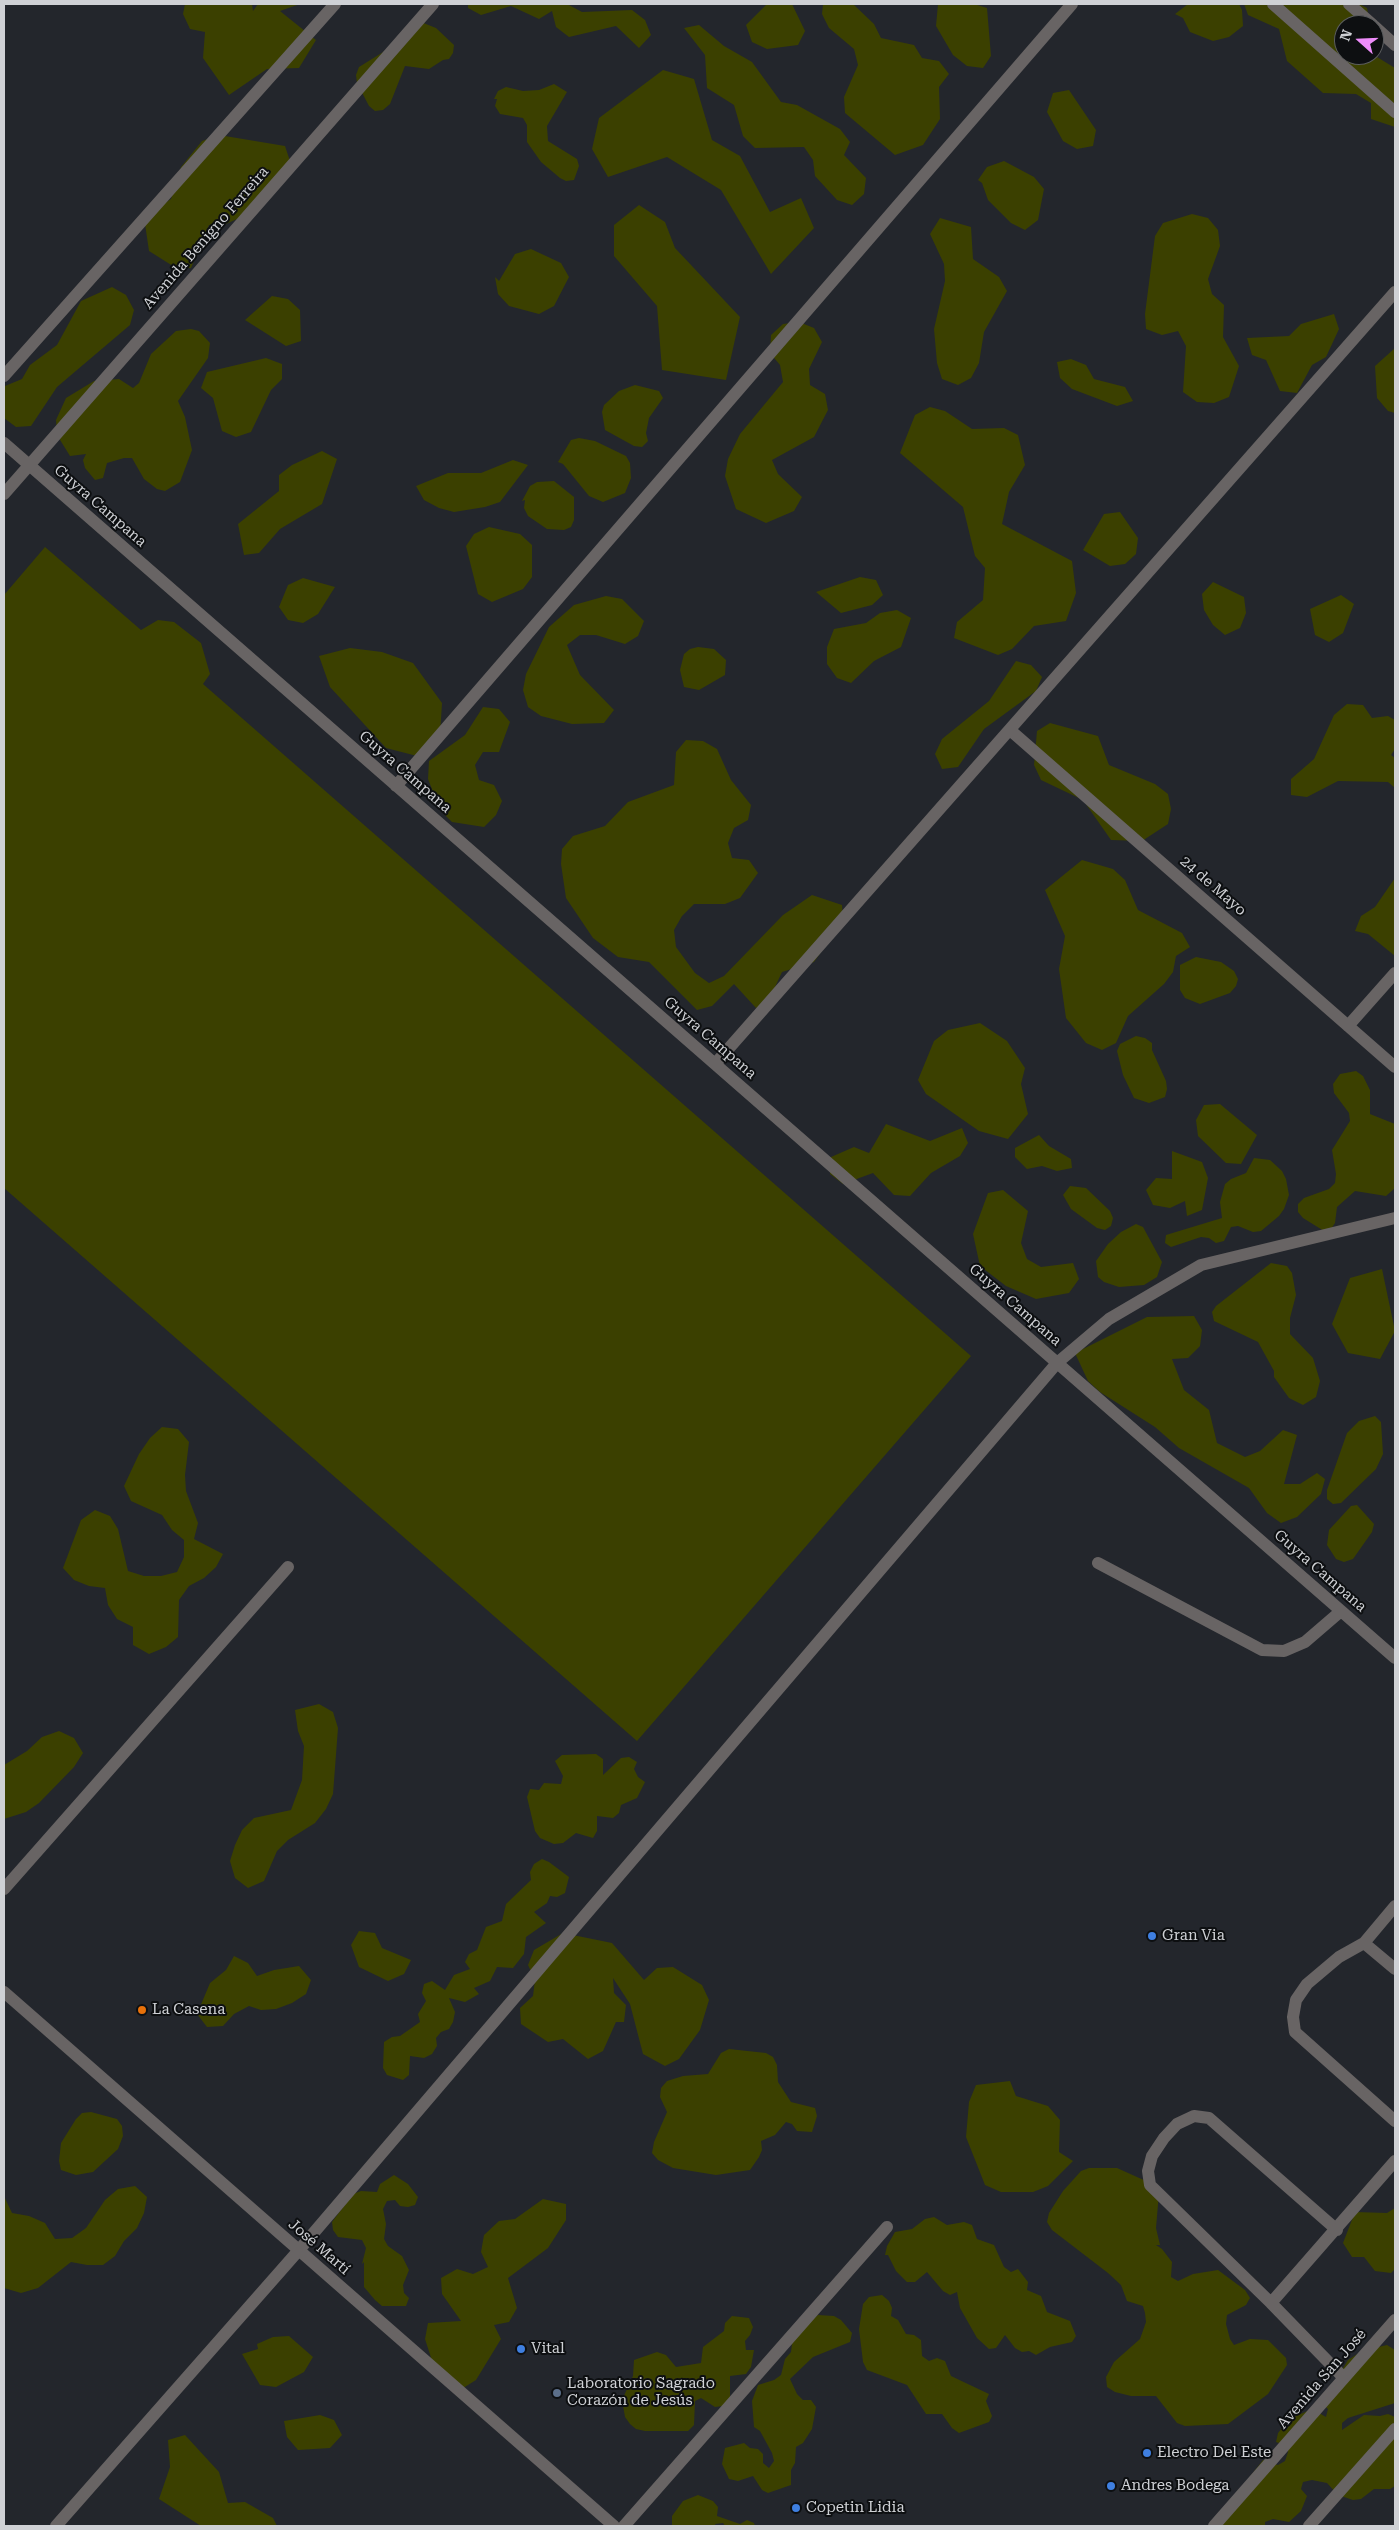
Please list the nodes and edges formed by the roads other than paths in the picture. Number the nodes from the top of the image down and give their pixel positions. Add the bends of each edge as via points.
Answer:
1 (335, 4) edge
2 (433, 4) edge
3 (1072, 4) edge
4 (1273, 4) edge
5 (1349, 4) edge
6 (1362, 15) edge
7 (1384, 34) edge
8 (1395, 44) edge
9 (1395, 112) edge
10 (1395, 292) edge
11 (4, 376) edge
12 (4, 443) edge
13 (29, 465) junction
14 (4, 494) edge
15 (1010, 730) junction
16 (396, 786) junction
17 (1395, 973) edge
18 (1348, 1026) junction
19 (715, 1064) junction
20 (1395, 1067) edge
21 (1395, 1218) edge
22 (1057, 1363) junction
23 (1098, 1563) dead end
24 (288, 1567) dead end
25 (1341, 1611) junction
26 (1395, 1658) edge
27 (4, 1889) edge
28 (1395, 1906) edge
29 (1364, 1943) junction
30 (1395, 1969) edge
31 (4, 1992) edge
32 (1395, 2121) edge
33 (1395, 2161) edge
34 (887, 2227) dead end
35 (1337, 2230) junction
36 (299, 2250) junction
37 (1271, 2303) junction
38 (1395, 2320) edge
39 (1344, 2378) junction
40 (1395, 2429) edge
41 (56, 2526) edge
42 (614, 2526) edge
43 (624, 2526) edge
44 (1214, 2526) edge
45 (1309, 2526) edge

1 - 11 street
2 - 13 street, Avenida Benigno Ferreira
3 - 16 street
4 - 9 street
5 - 6 street
7 - 8 street
10 - 15 street
12 - 13 street, Guyra Campana
13 - 14 street, Avenida Benigno Ferreira
13 - 16 street, Guyra Campana
15 - 18 street, 24 de Mayo
15 - 19 street
16 - 19 street, Guyra Campana
17 - 18 street
18 - 20 street, 24 de Mayo
19 - 22 street, Guyra Campana
21 - 22 street via 1201,1265 1109,1319
22 - 25 street, Guyra Campana
22 - 36 street
23 - 25 street via 1262,1650 1284,1651 1304,1642
24 - 27 street
25 - 26 street, Guyra Campana
28 - 29 street
29 - 30 street
29 - 32 street via 1307,1984 1296,2000 1294,2032
31 - 36 street, José Martí
33 - 35 street
34 - 43 street
35 - 37 street
35 - 37 street via 1209,2118 1194,2116 1177,2124 1164,2138 1152,2156 1148,2171 1150,2185
36 - 41 street
36 - 42 street, José Martí
37 - 39 street
38 - 39 street, Avenida San José
39 - 44 street, Avenida San José
40 - 45 street

